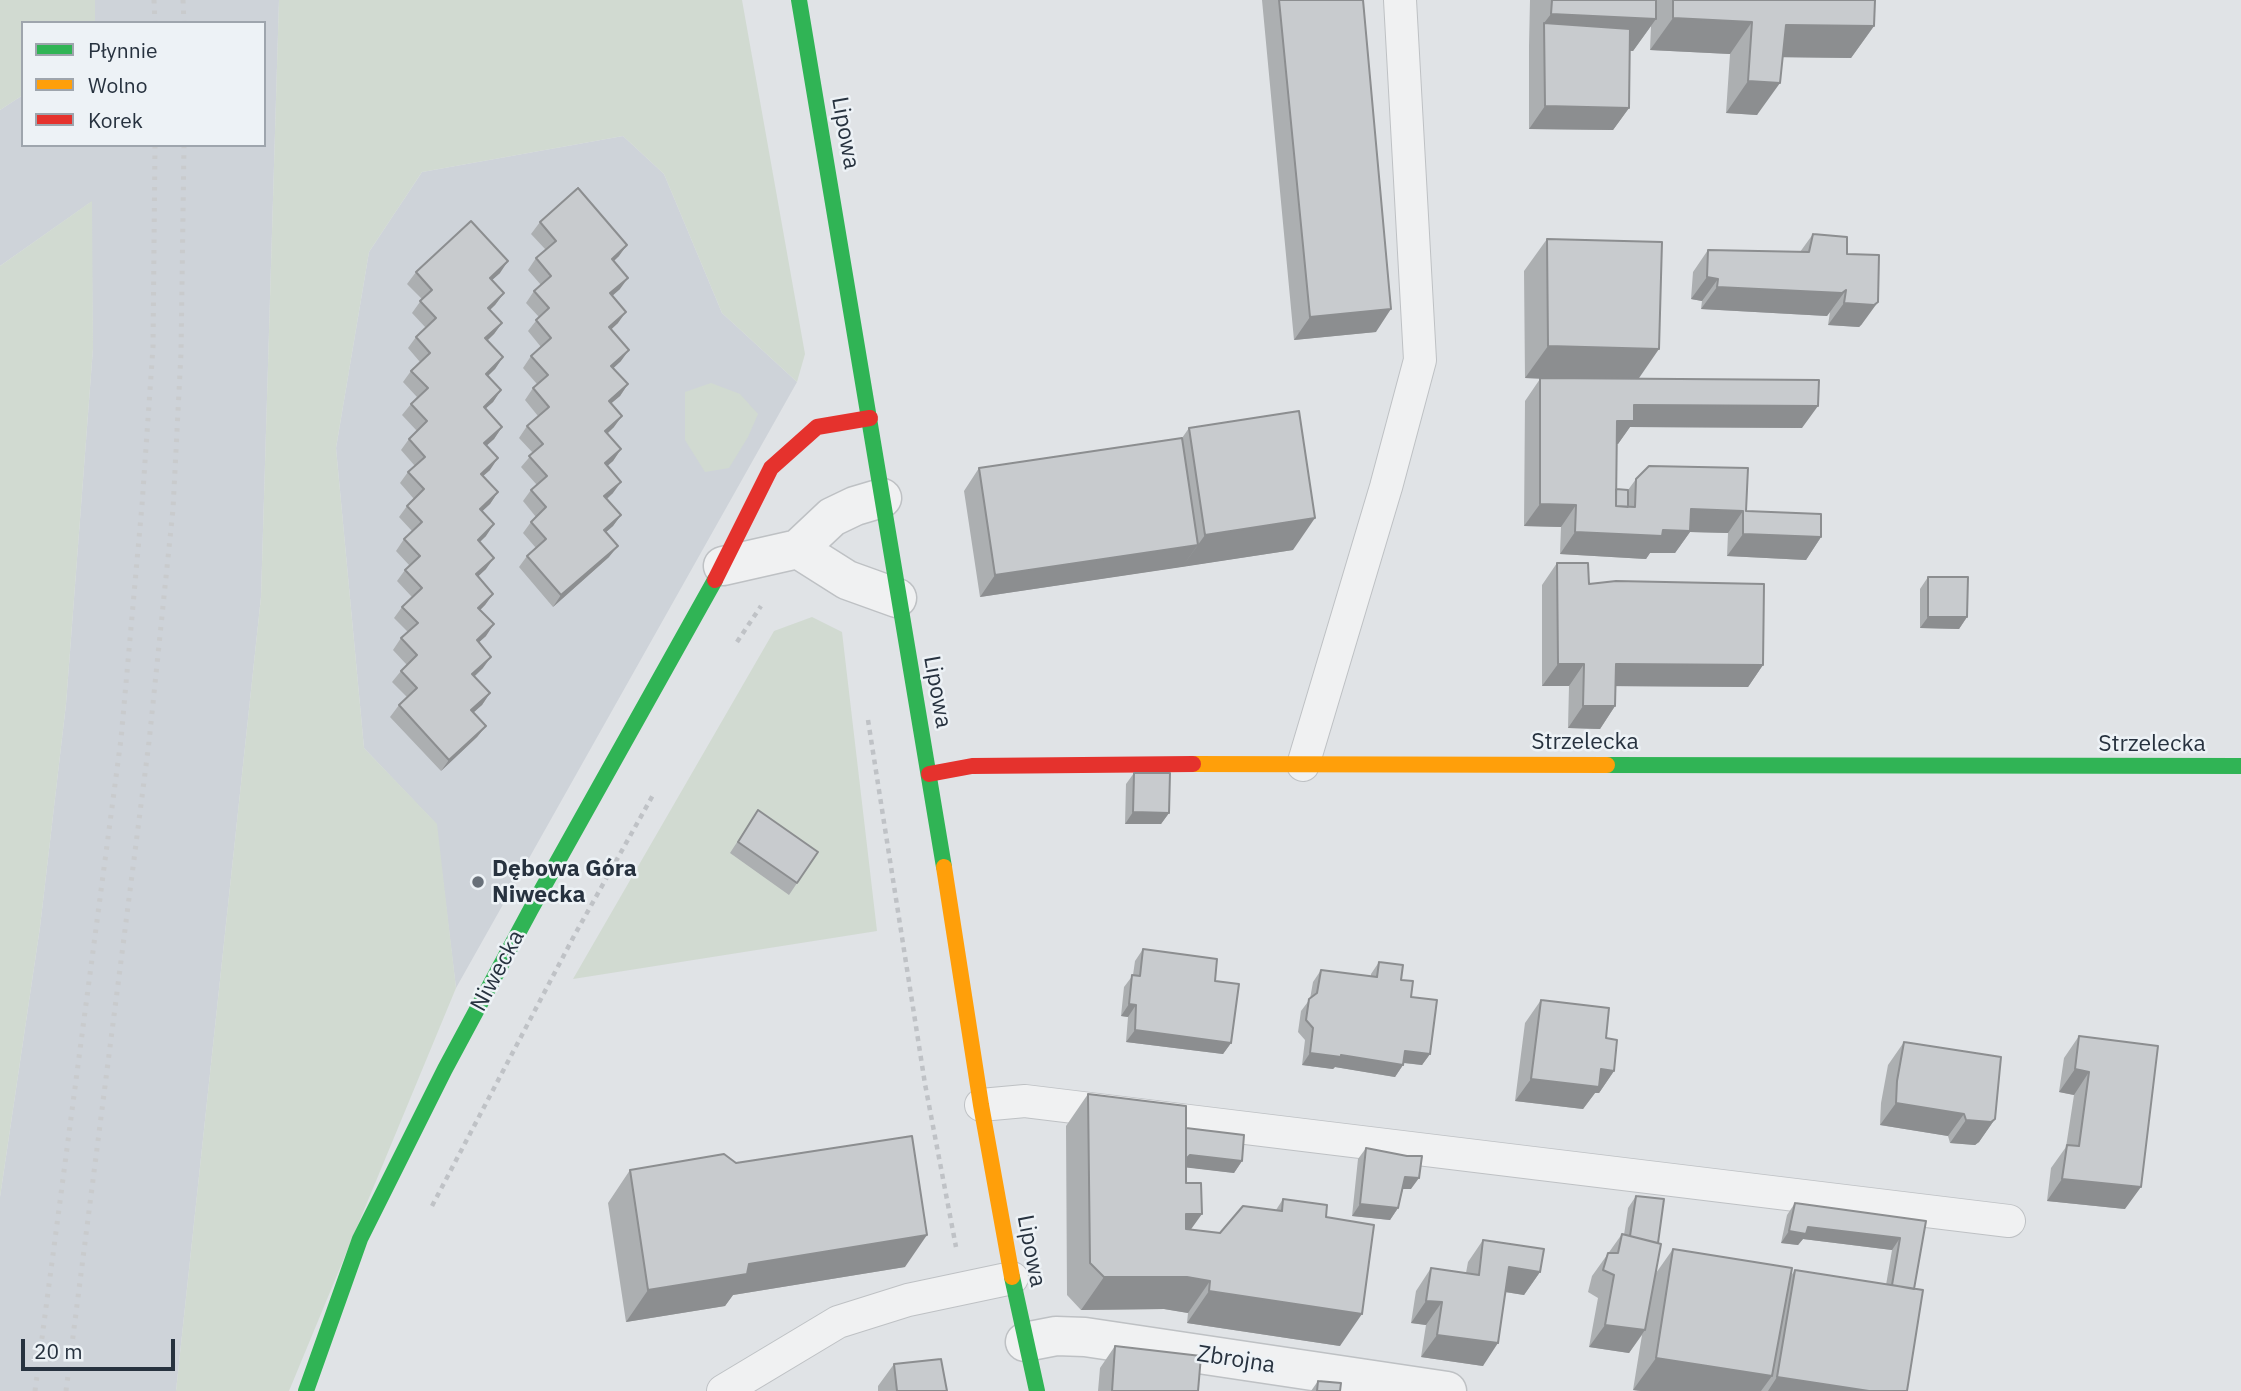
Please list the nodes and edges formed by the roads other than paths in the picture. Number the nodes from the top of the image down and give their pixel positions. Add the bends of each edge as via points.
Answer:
1 (799, 0) edge
2 (1400, 0) edge
3 (870, 418) junction
4 (882, 498) junction
5 (797, 549) junction
6 (723, 566) junction
7 (897, 598) junction
8 (1303, 765) junction
9 (2241, 766) edge
10 (929, 774) junction
11 (981, 1105) junction
12 (2009, 1221) dead end
13 (1012, 1278) junction
14 (1025, 1342) junction
15 (306, 1391) edge
16 (723, 1391) edge
17 (1037, 1391) edge
18 (1447, 1391) edge

1 - 3 street, Lipowa
2 - 8 lane via 1420,360
3 - 4 street, Lipowa
3 - 6 street, Niwecka via 817,427 771,468
4 - 5 street via 832,517
4 - 7 street, Lipowa
5 - 6 street
5 - 7 street via 847,580
6 - 15 street, Niwecka via 445,1069 360,1239
7 - 10 street, Lipowa
8 - 9 street, Strzelecka
8 - 10 street, Strzelecka via 972,766
10 - 11 street, Lipowa
11 - 12 lane via 1025,1101
11 - 13 street, Lipowa
13 - 14 street, Lipowa
13 - 16 lane via 908,1300 838,1322
14 - 17 street, Lipowa
14 - 18 street, Zbrojna via 1085,1337

